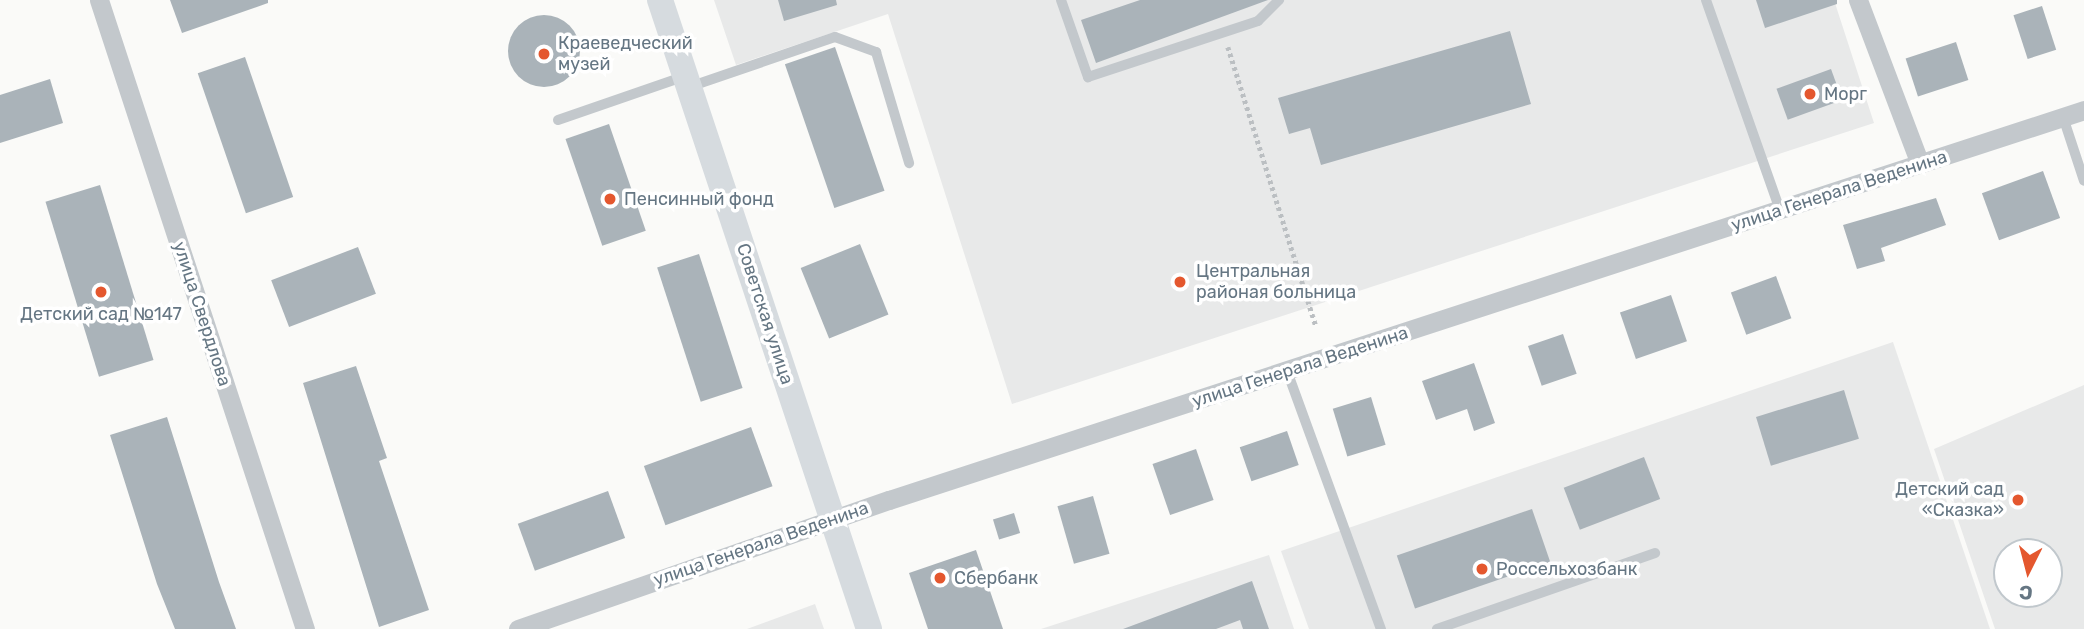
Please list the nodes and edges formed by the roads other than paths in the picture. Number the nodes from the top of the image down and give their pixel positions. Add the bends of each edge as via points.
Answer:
1 (99, 0) edge
2 (660, 0) edge
3 (1060, 0) edge
4 (1279, 0) edge
5 (1706, 0) edge
6 (1858, 0) edge
7 (687, 82) junction
8 (2084, 110) edge
9 (2063, 117) junction
10 (558, 120) dead end
11 (909, 163) dead end
12 (1920, 164) junction
13 (2084, 181) edge
14 (1780, 210) junction
15 (1287, 371) junction
16 (833, 519) junction
17 (1655, 553) dead end
18 (305, 629) edge
19 (518, 629) edge
20 (869, 629) edge
21 (1381, 629) edge
22 (1437, 629) edge

1 - 18 street, улица Свердлова
2 - 7 street, Советская улица
3 - 4 lane via 1088,77 1258,21
5 - 14 lane
6 - 12 street
7 - 10 lane
7 - 11 lane via 835,37 876,52
7 - 16 street, Советская улица
8 - 9 street, улица Генерала Веденина
9 - 12 street, улица Генерала Веденина
9 - 13 lane
12 - 14 street, улица Генерала Веденина
14 - 15 street, улица Генерала Веденина
15 - 16 street, улица Генерала Веденина
15 - 21 lane
16 - 19 street, улица Генерала Веденина
16 - 20 street, Советская улица
17 - 22 lane

